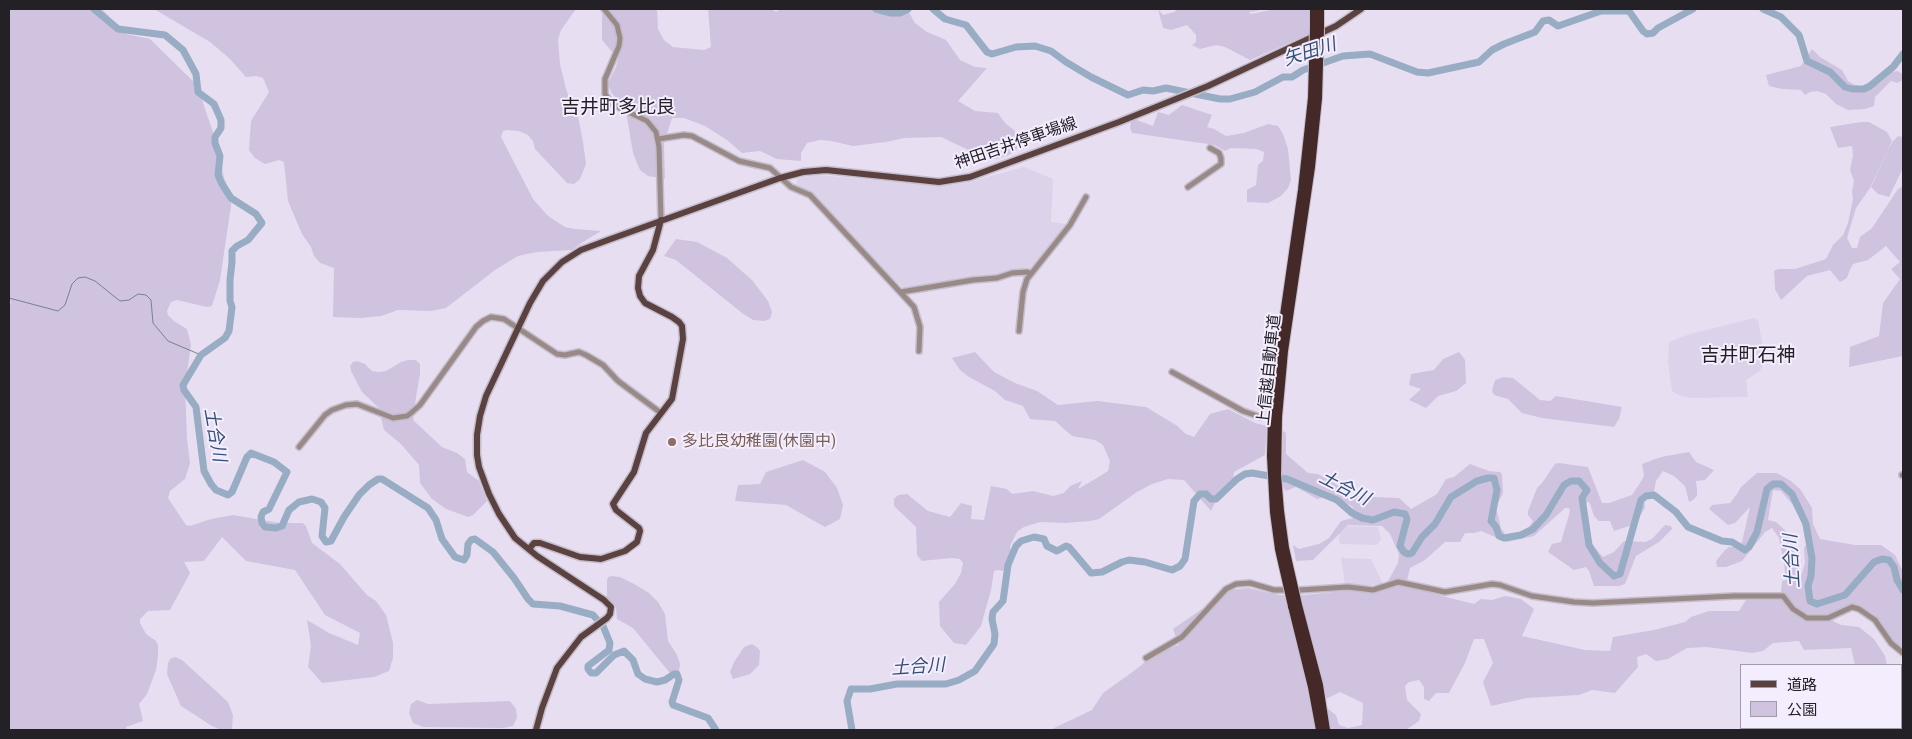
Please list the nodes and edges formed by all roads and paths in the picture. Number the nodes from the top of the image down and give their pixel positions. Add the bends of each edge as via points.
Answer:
1 (604, 9) edge
2 (1314, 9) edge
3 (1320, 9) edge
4 (1362, 9) edge
5 (1317, 28) junction
6 (658, 139) junction
7 (1210, 148) dead end
8 (780, 178) junction
9 (1188, 187) dead end
10 (1086, 197) dead end
11 (661, 220) junction
12 (1030, 274) junction
13 (901, 292) junction
14 (518, 328) junction
15 (1019, 331) dead end
16 (919, 351) dead end
17 (1172, 372) dead end
18 (662, 413) junction
19 (1260, 417) dead end
20 (299, 447) dead end
21 (529, 549) junction
22 (1295, 606) junction
23 (1903, 653) edge
24 (1146, 658) dead end
25 (536, 730) edge
26 (1320, 730) edge
27 (1326, 730) edge

1 - 6 street via 617,25 620,38 605,79 605,94 612,104 647,121
2 - 5 highway, 上信越自動車道
3 - 5 highway, 上信越自動車道
4 - 8 main road, 神田吉井停車場線 via 1336,26 1208,86 987,172 955,181 921,181 826,170
5 - 22 highway, 上信越自動車道, bridge via 1310,175 1275,417 1280,511
6 - 8 street via 692,136 739,161 770,168
6 - 11 street
7 - 9 street via 1219,153 1221,164
8 - 11 main road, 神田吉井停車場線
8 - 13 street via 810,195
10 - 12 street via 1070,225
11 - 14 main road, 神田吉井停車場線 via 572,255 552,271 536,292
11 - 18 main road via 653,250 639,276 638,288 645,303 672,317 683,331 672,399
12 - 13 street via 1012,273
12 - 15 street via 1023,292
13 - 16 street via 914,307 919,320
14 - 18 street via 557,354 579,352 597,362
14 - 20 street via 499,317 483,321 420,405 407,416 393,418 357,404 346,405 325,415
14 - 21 main road, 神田吉井停車場線 via 486,396 476,445 479,467 489,494 515,538
17 - 19 street
18 - 21 main road via 646,434 634,472 612,504 639,528 637,542 625,552 601,559 580,557 540,543 534,543
21 - 25 main road, 神田吉井停車場線 via 611,607 610,614 581,637 557,668
22 - 26 highway, 上信越自動車道
22 - 27 highway, 上信越自動車道 via 1319,686
23 - 24 street via 1891,643 1876,620 1859,609 1852,607 1828,618 1807,618 1793,609 1784,596 1593,603 1532,596 1492,584 1445,592 1398,582 1373,590 1348,587 1274,590 1250,583 1236,584 1226,589 1182,637

